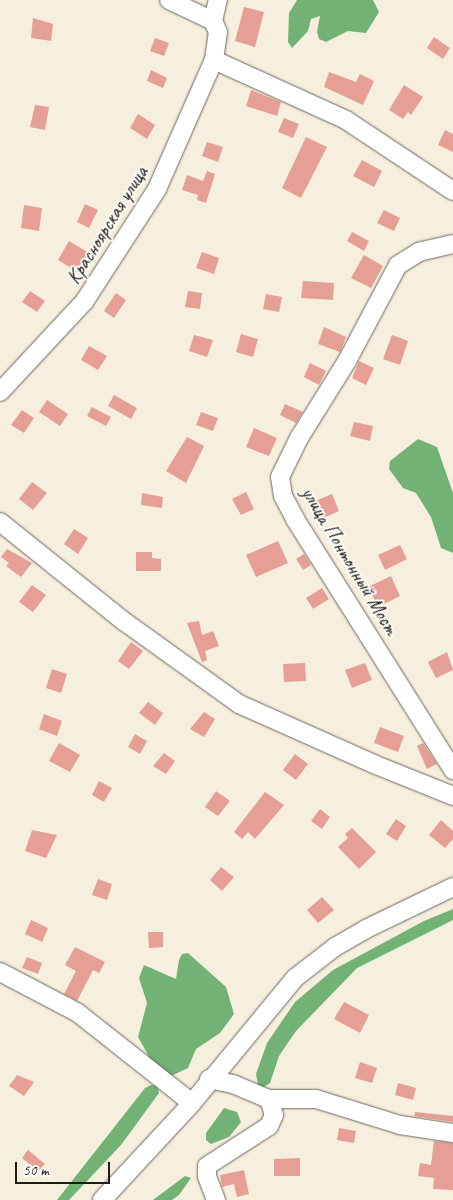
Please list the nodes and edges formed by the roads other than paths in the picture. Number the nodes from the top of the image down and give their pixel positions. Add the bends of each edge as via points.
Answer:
1 (169, 0) edge
2 (218, 0) edge
3 (213, 21) junction
4 (214, 60) junction
5 (453, 190) edge
6 (453, 244) edge
7 (0, 392) edge
8 (0, 522) edge
9 (453, 770) edge
10 (453, 796) edge
11 (453, 887) edge
12 (0, 972) edge
13 (209, 1079) junction
14 (269, 1099) junction
15 (192, 1103) junction
16 (453, 1133) edge
17 (102, 1200) edge
18 (216, 1200) edge

1 - 3 street
2 - 3 street, Красноярская улица
3 - 4 street, Красноярская улица via 218,39
4 - 5 street via 251,74 346,120
4 - 7 street, Красноярская улица via 176,150 140,220 84,302
6 - 9 street, улица Понтонный Мост via 419,252 398,265 280,477 283,496 295,518
8 - 10 street via 125,622 239,704
11 - 13 street via 366,929 315,962 295,978
12 - 15 street via 78,1013
13 - 14 street via 233,1084
13 - 15 street
14 - 16 street via 316,1099 400,1125
14 - 18 street via 274,1115 269,1126 207,1166 206,1176
15 - 17 street

